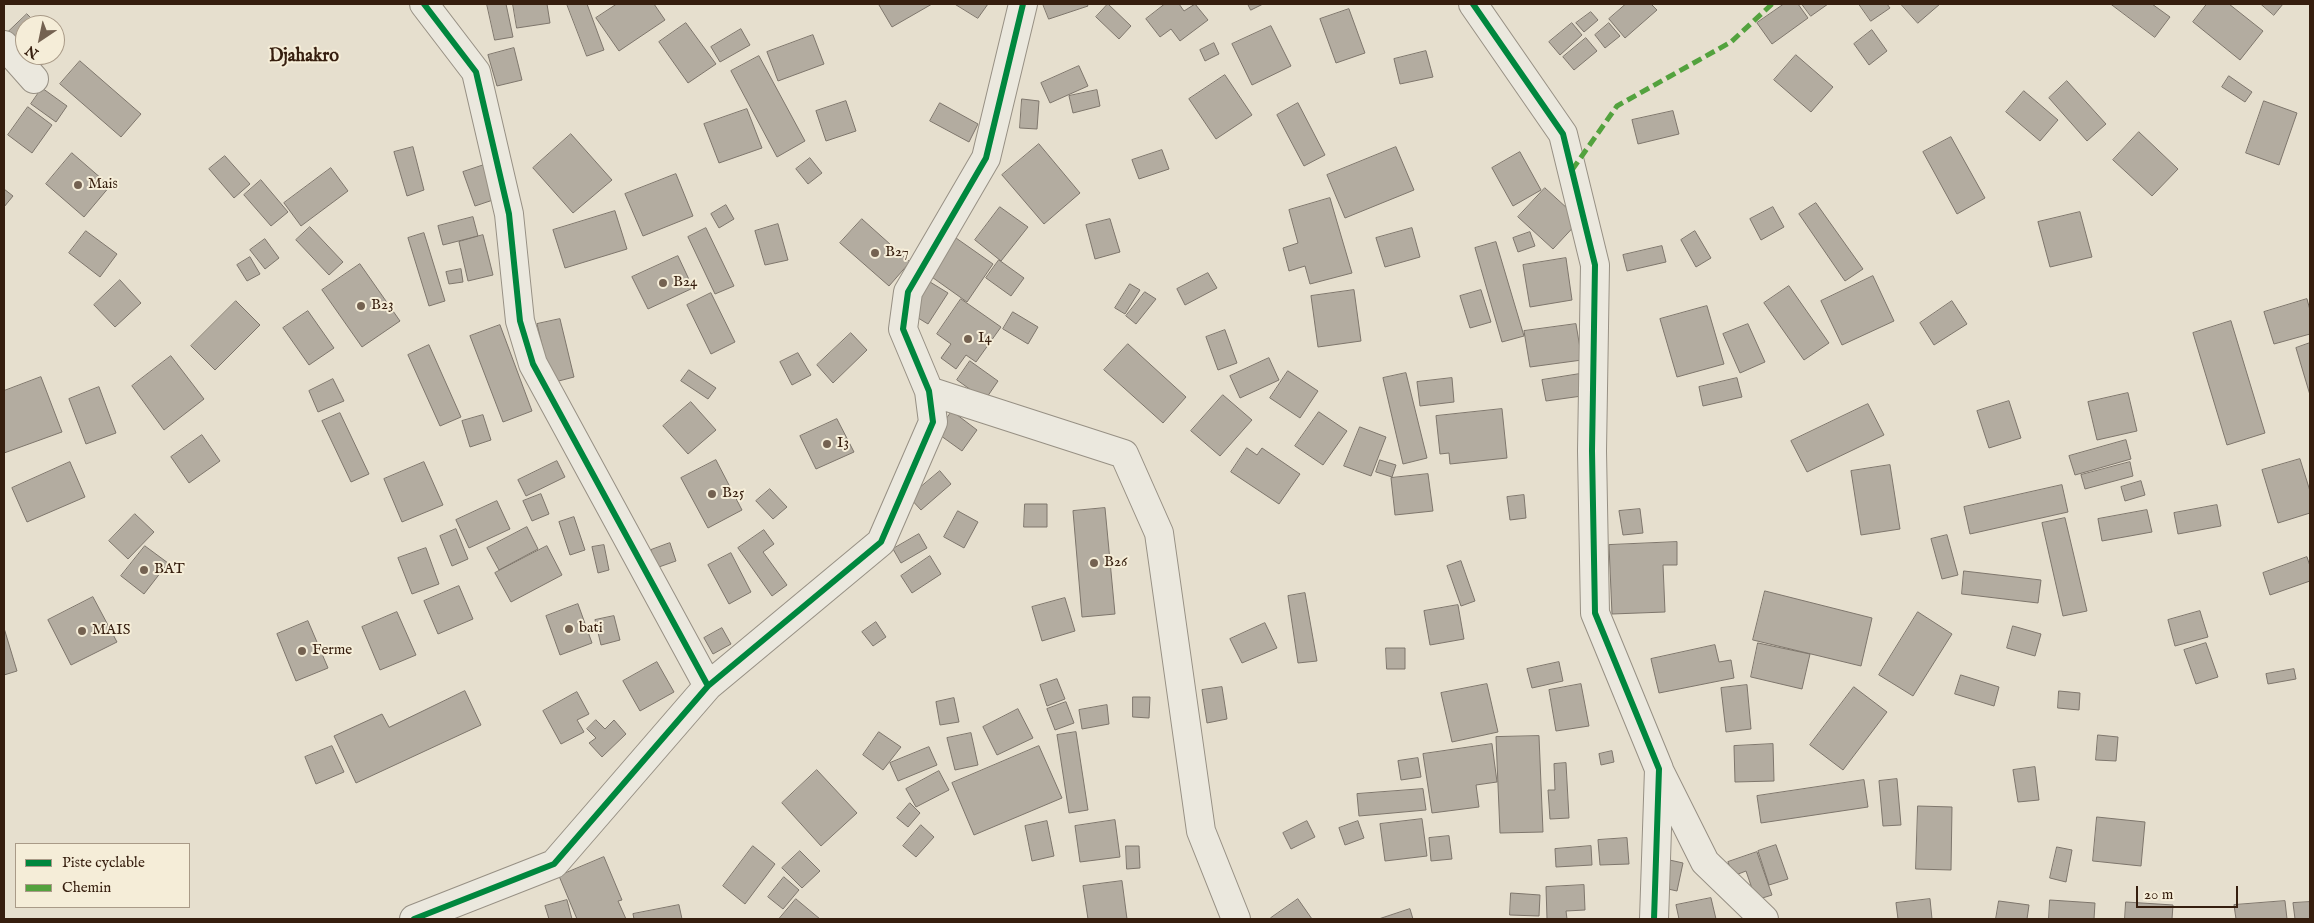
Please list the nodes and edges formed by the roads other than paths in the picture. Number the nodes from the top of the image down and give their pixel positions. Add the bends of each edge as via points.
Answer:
1 (424, 4) edge
2 (1023, 4) edge
3 (1473, 4) edge
4 (4, 45) edge
5 (34, 79) dead end
6 (929, 391) junction
7 (708, 686) junction
8 (1658, 769) junction
9 (414, 919) edge
10 (1236, 919) edge
11 (1654, 919) edge
12 (1764, 919) edge

1 - 7 street via 476,72 509,214 520,321 533,364
2 - 6 street via 986,158 908,292 903,329
3 - 8 street via 1563,134 1595,265 1592,451 1595,613
4 - 5 street
6 - 7 street via 933,422 881,542
6 - 10 street via 1124,454 1159,533 1201,831
7 - 9 street via 554,864
8 - 11 street
8 - 12 street via 1705,862

